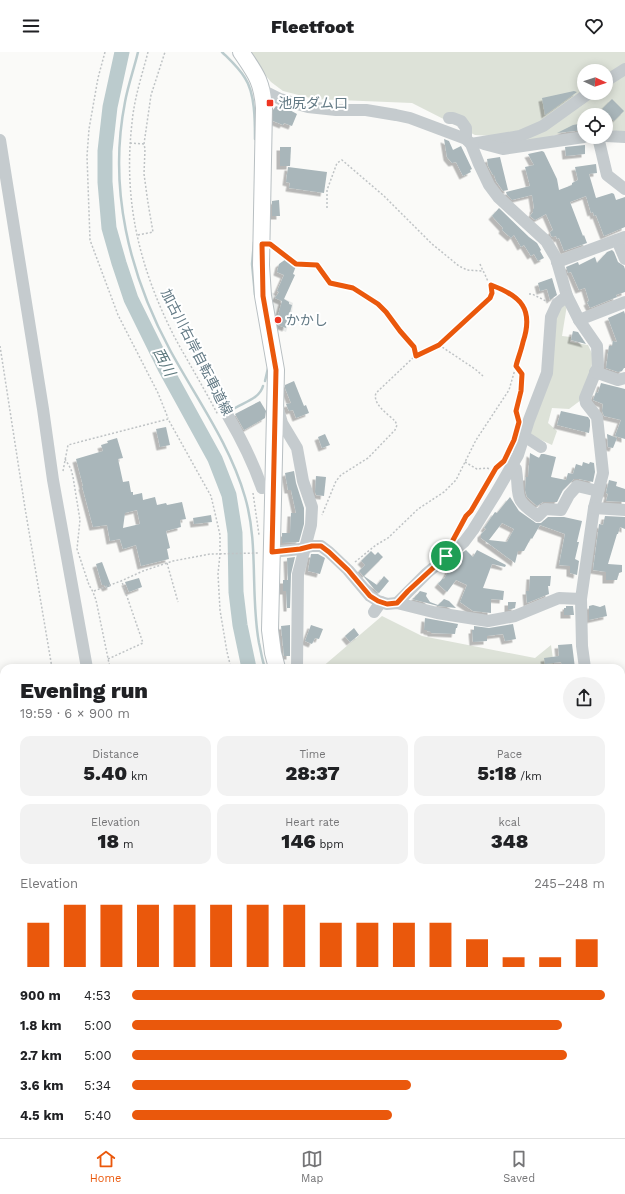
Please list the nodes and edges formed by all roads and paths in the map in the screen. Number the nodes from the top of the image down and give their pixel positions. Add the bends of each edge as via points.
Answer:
1 (105, 52) edge
2 (148, 52) edge
3 (165, 52) edge
4 (241, 52) edge
5 (625, 69) edge
6 (613, 77) edge
7 (262, 90) junction
8 (579, 100) edge
9 (449, 118) dead end
10 (613, 136) edge
11 (625, 137) edge
12 (577, 138) edge
13 (0, 140) edge
14 (473, 142) junction
15 (130, 143) junction
16 (144, 144) junction
17 (600, 144) edge
18 (625, 189) edge
19 (327, 208) dead end
20 (137, 236) junction
21 (621, 238) edge
22 (262, 244) junction
23 (625, 259) edge
24 (557, 262) junction
25 (480, 264) dead end
26 (483, 271) junction
27 (491, 285) junction
28 (529, 294) dead end
29 (567, 296) junction
30 (625, 302) edge
31 (551, 317) junction
32 (579, 320) junction
33 (439, 345) junction
34 (0, 346) edge
35 (416, 356) junction
36 (516, 366) junction
37 (595, 372) junction
38 (483, 376) dead end
39 (625, 378) edge
40 (275, 399) junction
41 (223, 416) joint
42 (168, 418) junction
43 (519, 422) dead end
44 (524, 436) junction
45 (541, 447) dead end
46 (274, 455) junction
47 (65, 459) junction
48 (465, 462) junction
49 (254, 465) junction
50 (513, 466) junction
51 (495, 471) junction
52 (62, 474) dead end
53 (257, 490) joint
54 (598, 491) junction
55 (594, 508) junction
56 (625, 510) edge
57 (257, 516) dead end
58 (322, 516) dead end
59 (452, 540) dead end
60 (305, 548) junction
61 (265, 553) junction
62 (222, 554) junction
63 (167, 563) junction
64 (348, 570) junction
65 (122, 581) junction
66 (93, 592) junction
67 (581, 599) junction
68 (178, 602) dead end
69 (381, 602) junction
70 (397, 603) junction
71 (374, 612) dead end
72 (108, 659) junction
73 (51, 664) edge
74 (86, 664) edge
75 (109, 664) edge
76 (230, 664) edge
77 (276, 664) edge
78 (297, 664) edge
79 (584, 664) edge

1 - 42 path via 89,129 87,156 90,240 118,315
2 - 15 path, 加古川右岸自転車道線 via 135,103
3 - 16 path via 151,95
4 - 7 main road via 256,73
5 - 6 street
7 - 14 street via 280,99 308,107 366,110 410,118
7 - 22 main road
8 - 14 street via 543,126 520,136
9 - 14 street via 461,120
10 - 11 street
12 - 14 street via 524,149 503,149
13 - 74 street via 53,480
14 - 24 street via 482,171 498,197 546,241
15 - 16 path
15 - 20 path, 加古川右岸自転車道線 via 130,198
16 - 20 path via 144,174 153,232
17 - 18 street via 607,175
19 - 26 path via 327,190 337,162 342,160 384,196 432,244 460,266 470,271
20 - 41 path, 加古川右岸自転車道線 via 157,298 174,335
21 - 23 street
21 - 24 street
22 - 35 path via 270,244 296,264 317,265 330,283 353,288 378,304 414,347
22 - 40 main road via 263,296 276,370
24 - 29 street
25 - 26 path
26 - 27 path
27 - 33 path via 490,298
27 - 36 path via 518,299 525,309 525,335
28 - 31 path via 548,302
29 - 31 street via 557,304
29 - 32 street
30 - 32 street
31 - 44 street via 547,373
32 - 37 street via 597,346
33 - 35 path
33 - 38 path
34 - 73 path
35 - 58 path via 375,396 376,402 395,421 395,430 368,458 336,481
36 - 43 path via 522,374 516,411
36 - 48 path via 509,390 476,440
37 - 39 street via 618,380
37 - 54 street via 585,398 597,417 598,424 603,473
40 - 46 main road
40 - 60 street via 282,423 297,448 303,482 312,507 311,525
41 - 49 street via 246,446
42 - 47 path via 68,445
42 - 62 path via 211,496
44 - 45 street
44 - 50 street
46 - 49 street
46 - 61 main road
47 - 52 path
47 - 66 path via 73,477 80,520 77,549
48 - 51 path via 477,469 487,468
48 - 64 path via 456,480 444,492 418,509 388,538 366,552
49 - 53 street
50 - 51 path
50 - 54 street via 520,502 538,516 545,509 561,510 577,486
50 - 70 street via 464,542
51 - 59 path
53 - 57 path
54 - 55 street
55 - 56 street
55 - 67 street
60 - 61 street
60 - 64 street via 321,546
60 - 78 street via 298,574
61 - 62 path
61 - 77 main road via 270,630
62 - 63 path via 203,555
62 - 76 path via 218,574 220,610
63 - 65 path
63 - 68 path
64 - 69 street via 370,596
65 - 66 path
65 - 72 path via 143,643
66 - 72 path
67 - 70 street via 559,598 516,616 488,621 437,613
67 - 79 street
69 - 70 street
69 - 71 street
72 - 75 path

